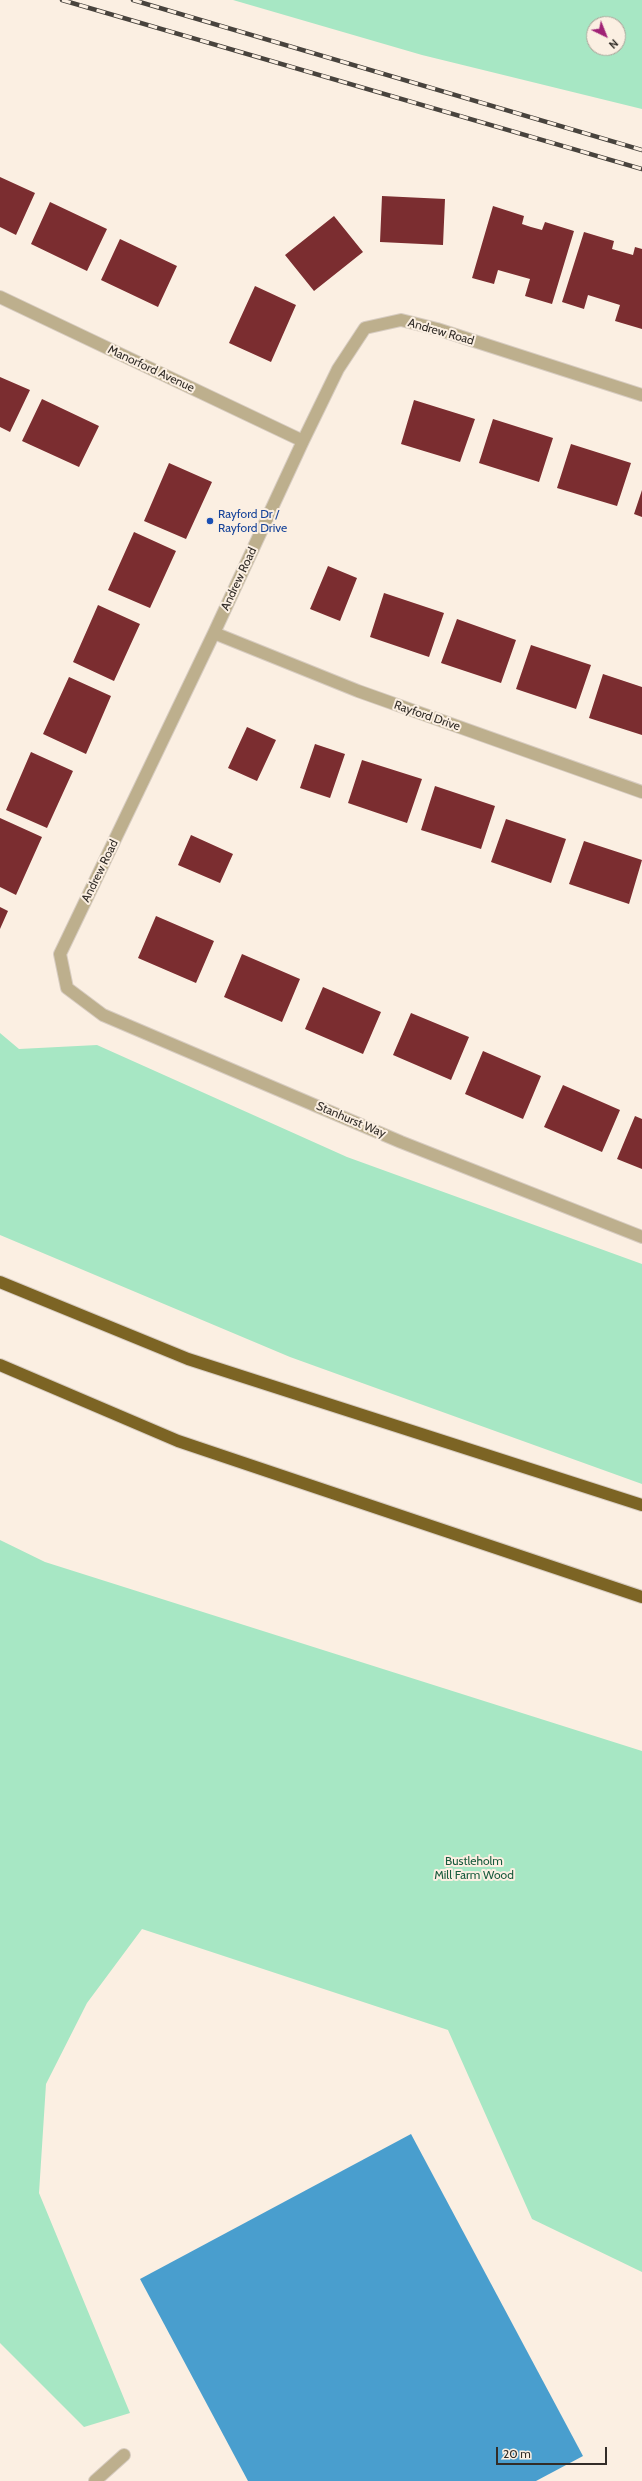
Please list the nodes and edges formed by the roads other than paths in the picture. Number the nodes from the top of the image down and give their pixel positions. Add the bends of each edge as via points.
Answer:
1 (0, 297) edge
2 (642, 395) edge
3 (303, 441) junction
4 (214, 633) junction
5 (642, 792) edge
6 (67, 988) joint
7 (642, 1237) edge
8 (0, 1282) edge
9 (0, 1365) edge
10 (642, 1505) edge
11 (642, 1597) edge
12 (124, 2456) dead end
13 (96, 2481) edge

1 - 3 street, Manorford Avenue
2 - 3 street, Andrew Road via 437,329 401,320 365,328 338,369
3 - 4 street, Andrew Road
4 - 5 street, Rayford Drive via 358,692
4 - 6 street, Andrew Road via 60,954
6 - 7 street, Stanhurst Way via 103,1015 401,1142
8 - 10 highway via 188,1359
9 - 11 highway via 178,1441
12 - 13 street

